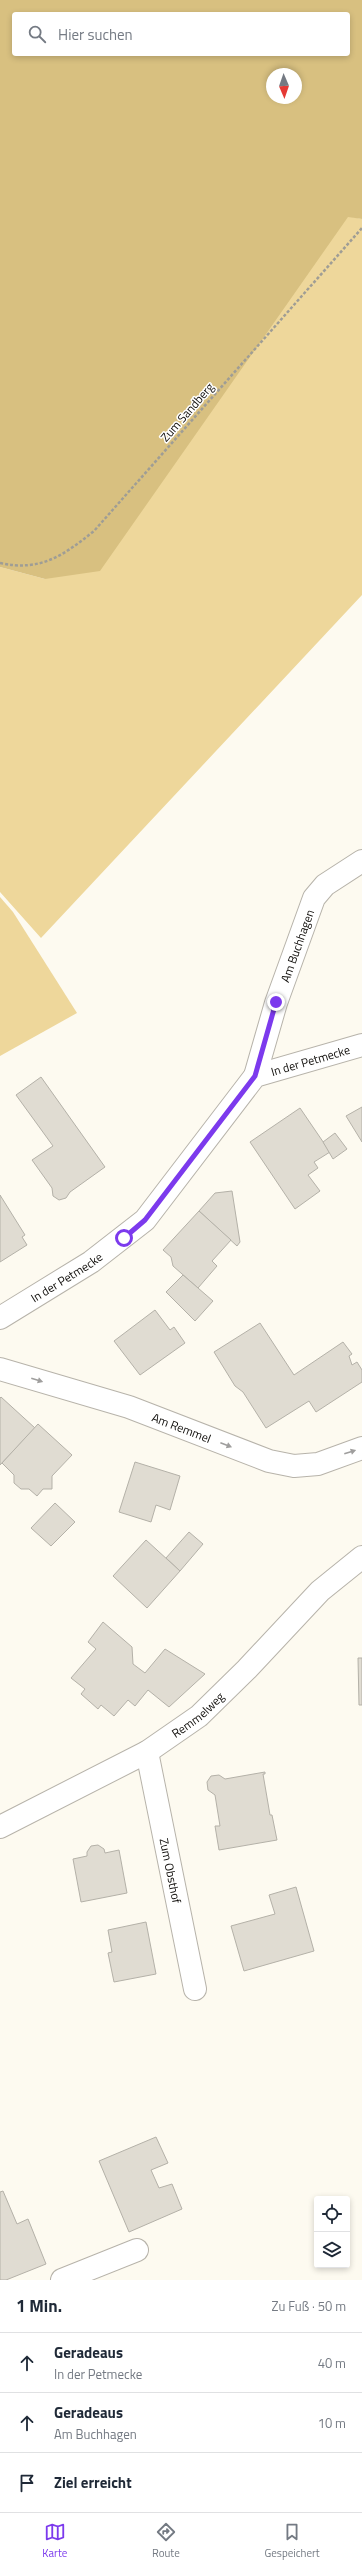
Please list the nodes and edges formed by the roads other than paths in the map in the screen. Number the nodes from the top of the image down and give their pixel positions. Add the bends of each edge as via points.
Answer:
1 (362, 861) edge
2 (362, 1045) edge
3 (255, 1076) junction
4 (0, 1318) edge
5 (0, 1369) edge
6 (362, 1448) edge
7 (362, 1557) edge
8 (147, 1752) junction
9 (0, 1827) edge
10 (195, 1989) dead end
11 (137, 2250) dead end
12 (62, 2280) edge

1 - 3 street, Am Buchhagen via 325,885 314,898 276,1002
2 - 3 street, In der Petmecke
3 - 4 street, In der Petmecke via 145,1220 91,1262
5 -> 6 street, Am Remmel via 129,1407 269,1462 294,1466 318,1464
7 - 8 street, Remmelweg via 320,1591 199,1716
8 - 9 street, Remmelweg
8 - 10 street, Zum Obsthof
11 - 12 street

